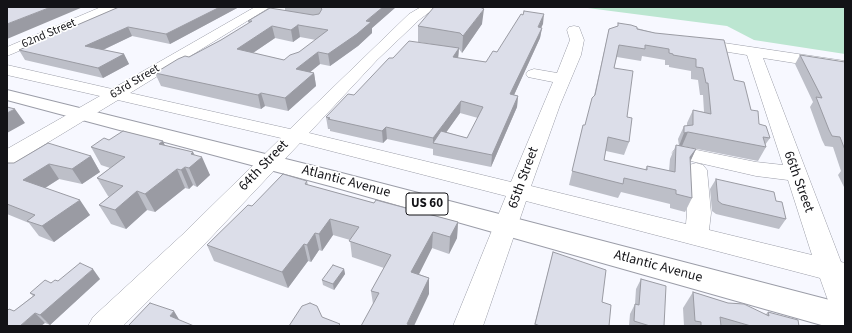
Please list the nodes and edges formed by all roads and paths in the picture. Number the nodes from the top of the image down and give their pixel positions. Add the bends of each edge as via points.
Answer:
1 (112, 7) edge
2 (429, 8) edge
3 (264, 11) edge
4 (574, 30) dead end
5 (684, 41) edge
6 (7, 52) edge
7 (753, 52) junction
8 (845, 66) edge
9 (7, 70) edge
10 (534, 74) dead end
11 (562, 79) junction
12 (7, 95) edge
13 (114, 95) junction
14 (81, 114) junction
15 (293, 136) junction
16 (7, 158) edge
17 (269, 162) junction
18 (795, 174) junction
19 (519, 192) junction
20 (506, 226) junction
21 (696, 236) junction
22 (838, 273) edge
23 (845, 311) edge
24 (845, 318) edge
25 (104, 326) edge
26 (468, 326) edge

1 - 6 street, 62nd Street
2 - 15 street, 64th Street via 414,17 395,43
3 - 13 street, 63rd Street
4 - 11 street, 65th Street via 577,40
5 - 7 street
7 - 8 street
7 - 18 street, 66th Street
9 - 13 street
10 - 11 street
11 - 19 street, 65th Street
12 - 14 highway, Atlantic Avenue / US 60
13 - 14 street, 63rd Street
13 - 15 street
14 - 16 street, 63rd Street
14 - 17 highway, Atlantic Avenue / US 60
15 - 17 street, 64th Street
15 - 19 street
17 - 20 highway, Atlantic Avenue / US 60
17 - 25 street, 64th Street
18 - 21 street via 689,162 699,213
18 - 22 street, 66th Street
19 - 20 street, 65th Street
19 - 21 street
20 - 24 highway, Atlantic Avenue / US 60
20 - 26 street, 65th Street
21 - 22 street
22 - 23 street, 66th Street

